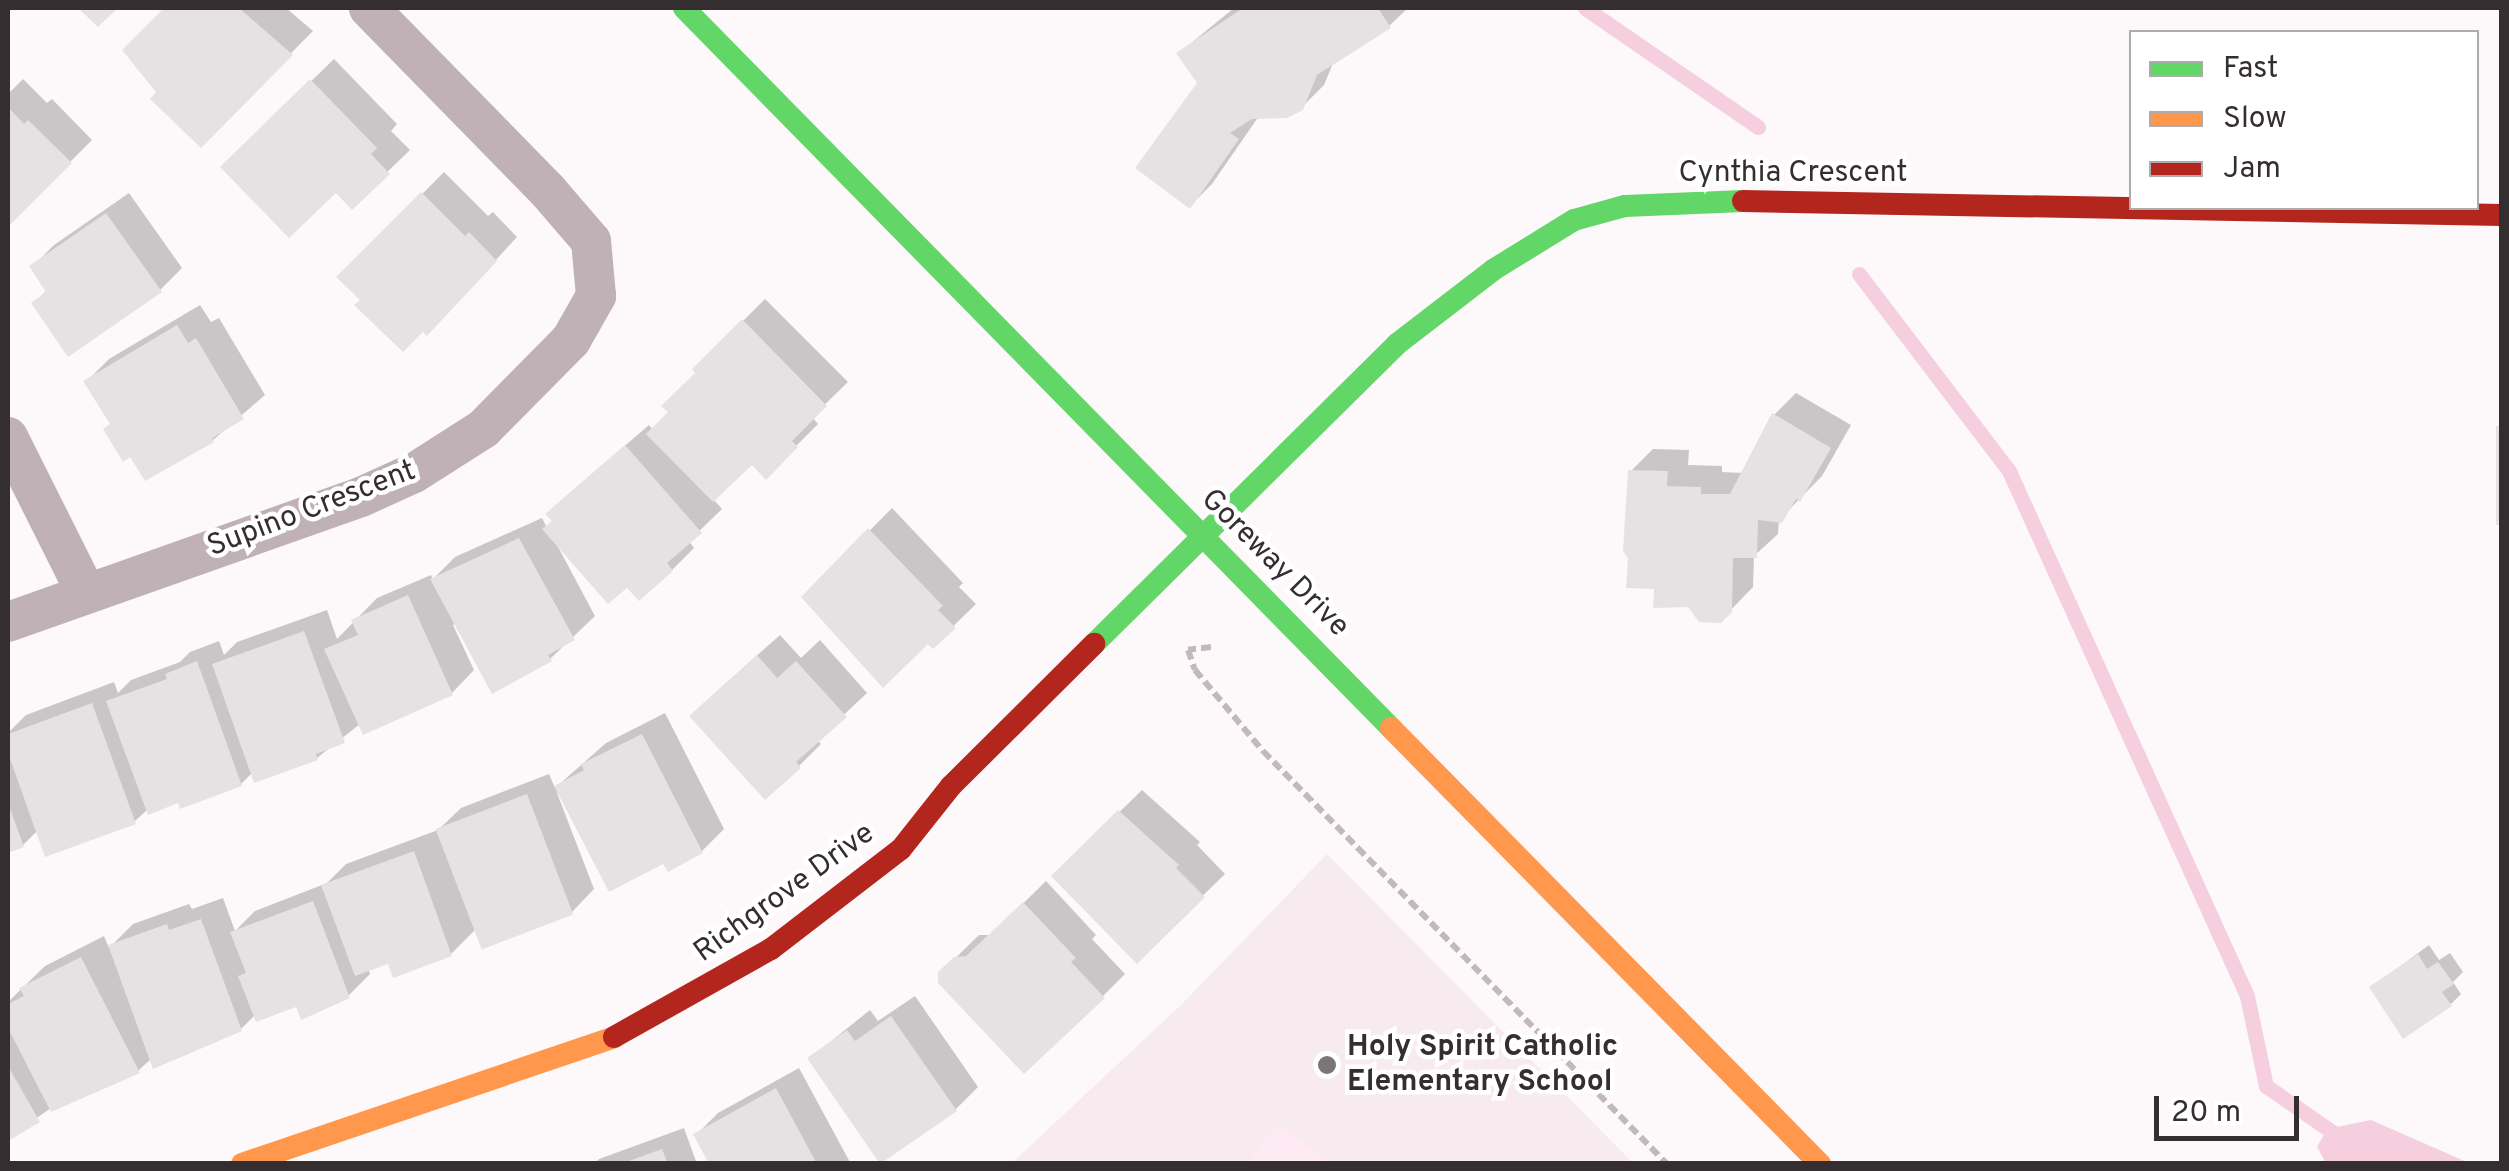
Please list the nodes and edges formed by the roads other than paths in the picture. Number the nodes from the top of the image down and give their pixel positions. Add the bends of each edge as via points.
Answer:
1 (369, 8) edge
2 (684, 8) edge
3 (2129, 209) edge
4 (2200, 210) edge
5 (2502, 216) edge
6 (8, 437) edge
7 (1203, 535) junction
8 (86, 593) junction
9 (8, 622) edge
10 (242, 1164) edge
11 (1820, 1164) edge

1 - 8 street, Supino Crescent via 591,241 596,296 571,340 526,388 483,429 414,473
2 - 7 street, Goreway Drive
3 - 7 street, Cynthia Crescent via 1698,200 1625,206 1574,220 1479,280 1398,344
4 - 5 street, Cynthia Crescent
6 - 8 street
7 - 10 street, Richgrove Drive via 951,786 901,849 771,950 618,1034
7 - 11 street, Goreway Drive
8 - 9 street, Supino Crescent

